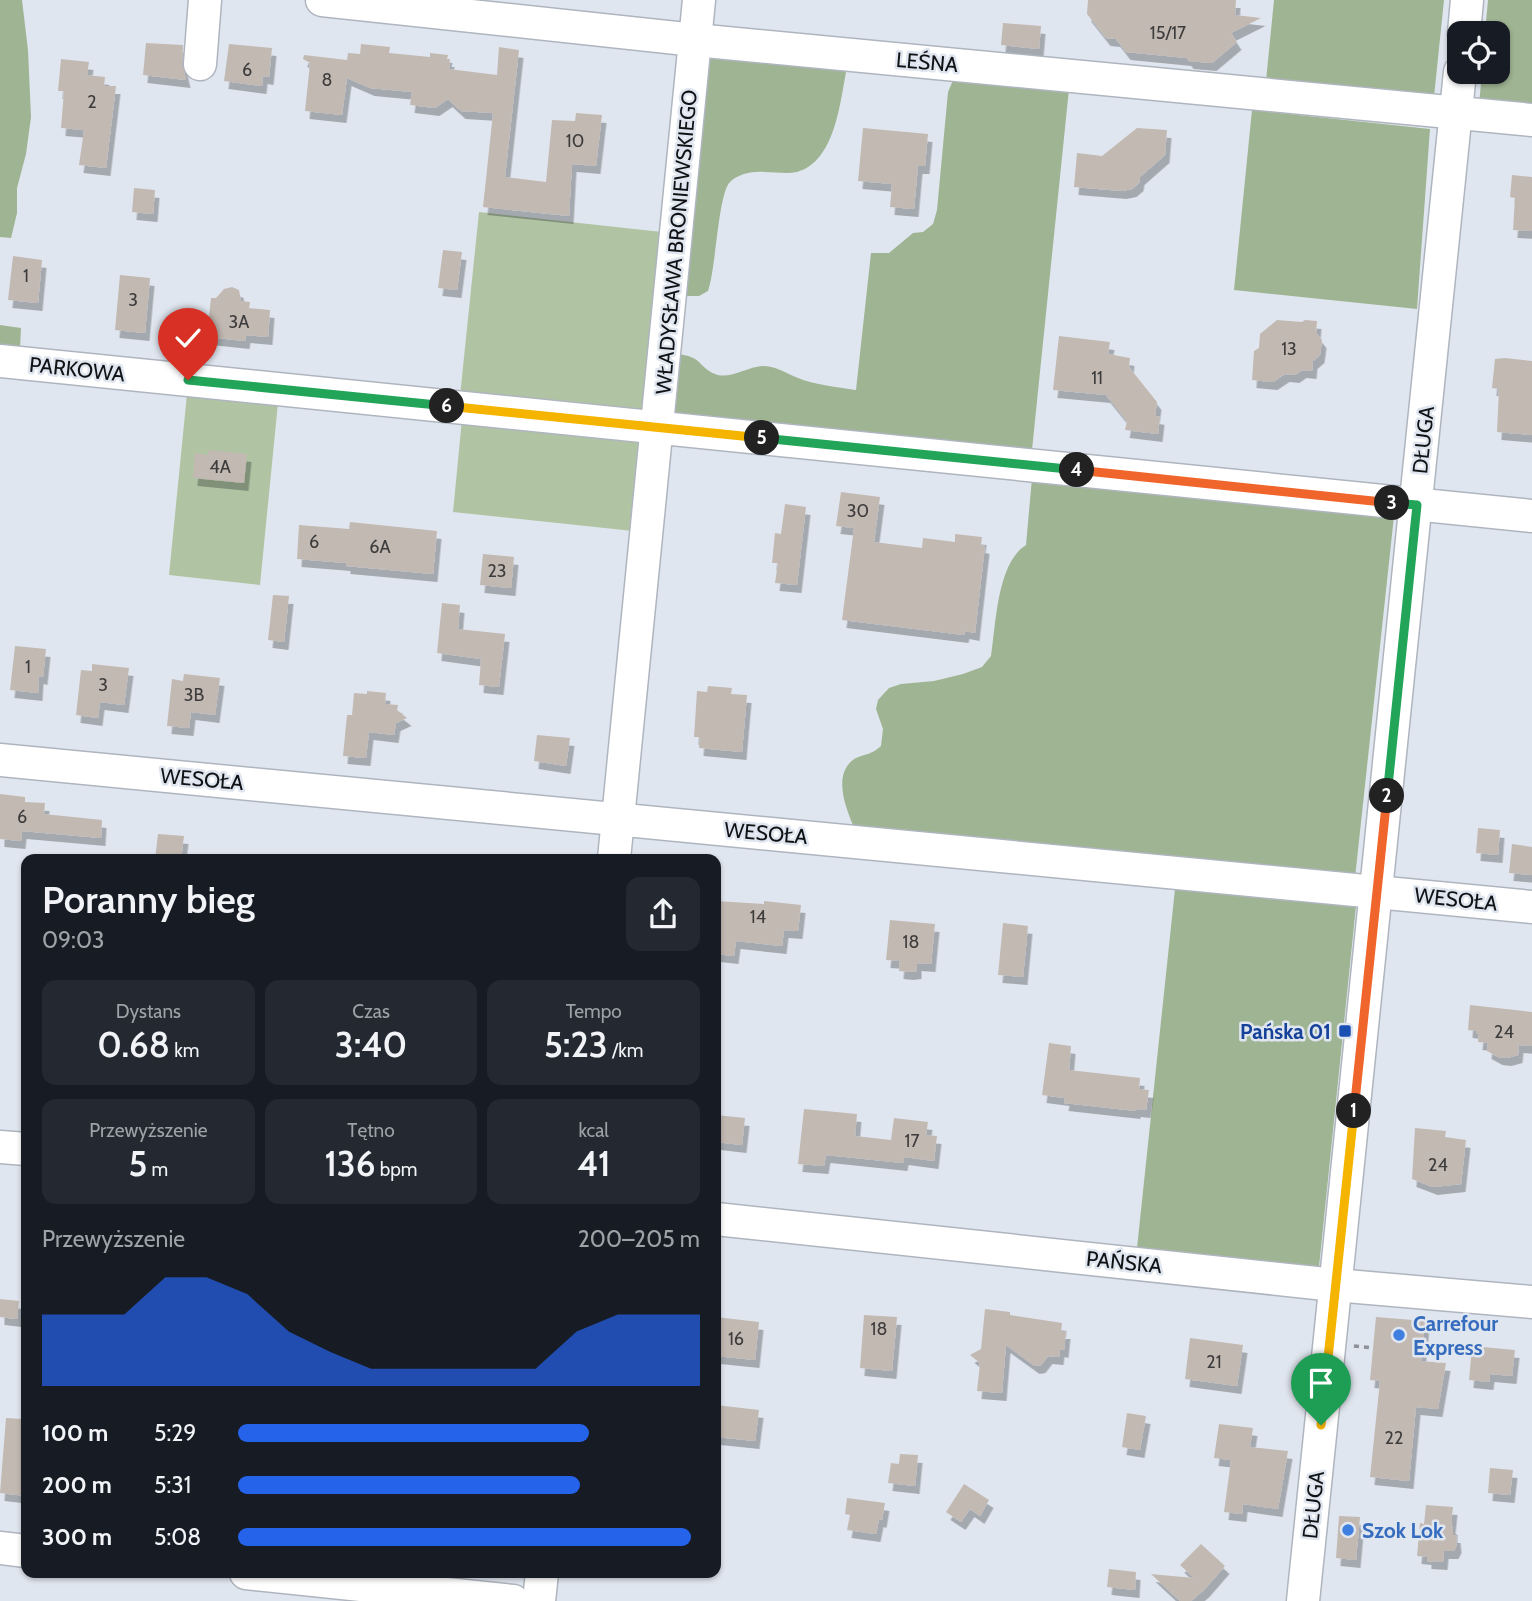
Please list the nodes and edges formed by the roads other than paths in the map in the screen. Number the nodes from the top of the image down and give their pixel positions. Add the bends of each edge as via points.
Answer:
1 (205, 0) edge
2 (322, 0) edge
3 (699, 0) edge
4 (1467, 0) edge
5 (1465, 21) edge
6 (695, 40) junction
7 (200, 64) dead end
8 (1459, 84) edge
9 (1456, 112) junction
10 (1532, 120) edge
11 (0, 361) edge
12 (658, 428) junction
13 (1417, 505) junction
14 (1532, 516) edge
15 (0, 760) edge
16 (618, 819) junction
17 (614, 854) edge
18 (1377, 891) junction
19 (1532, 907) edge
20 (0, 1147) edge
21 (21, 1149) edge
22 (721, 1220) edge
23 (1335, 1285) junction
24 (1532, 1302) edge
25 (0, 1548) edge
26 (21, 1550) edge
27 (294, 1578) edge
28 (541, 1578) edge
29 (513, 1601) edge
30 (539, 1601) edge
31 (1303, 1601) edge

1 - 7 street
2 - 6 street, LEŚNA
3 - 6 street, WŁADYSŁAWA BRONIEWSKIEGO
4 - 5 street
6 - 9 street, LEŚNA
6 - 12 street, WŁADYSŁAWA BRONIEWSKIEGO
8 - 9 street, DŁUGA
9 - 10 street, LEŚNA
9 - 13 street, DŁUGA
11 - 12 street, PARKOWA
12 - 13 street, PARKOWA
12 - 16 street, WŁADYSŁAWA BRONIEWSKIEGO
13 - 14 street, PARKOWA
13 - 18 street, DŁUGA
15 - 16 street, WESOŁA
16 - 17 street, WŁADYSŁAWA BRONIEWSKIEGO
16 - 18 street, WESOŁA
18 - 19 street, WESOŁA
18 - 23 street, DŁUGA
20 - 21 street
22 - 23 street, PAŃSKA
23 - 24 street, PAŃSKA
23 - 31 street, DŁUGA
25 - 26 street
27 - 29 street
28 - 30 street

